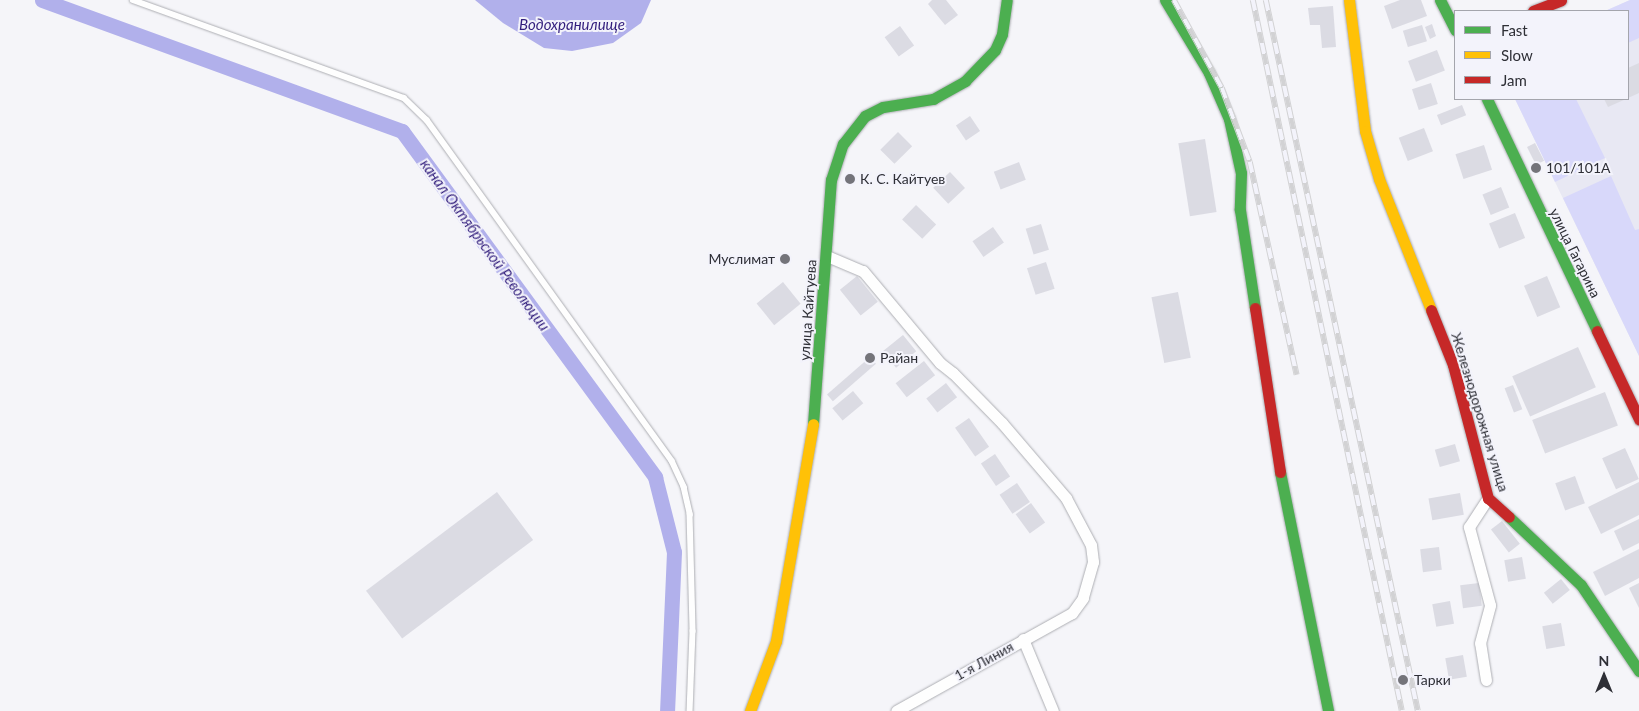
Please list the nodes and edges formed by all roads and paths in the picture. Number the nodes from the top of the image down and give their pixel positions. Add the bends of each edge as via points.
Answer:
1 (133, 0) edge
2 (1007, 0) edge
3 (1165, 0) edge
4 (1349, 0) edge
5 (1440, 0) edge
6 (1561, 0) edge
7 (1536, 10) edge
8 (1454, 28) edge
9 (1487, 100) edge
10 (827, 256) junction
11 (1639, 419) edge
12 (1488, 498) junction
13 (1023, 639) junction
14 (1639, 671) edge
15 (1486, 680) dead end
16 (690, 711) edge
17 (750, 711) edge
18 (896, 711) edge
19 (1053, 711) edge
20 (1328, 711) edge

1 - 16 lane via 404,98 427,120 672,461 684,487 690,514 693,631
2 - 10 street, улица Кайтуева via 1002,34 995,50 965,81 933,99 899,103 865,116 843,144 831,180
3 - 20 street via 1209,73 1229,119 1241,173 1240,210 1286,510
4 - 12 street, Железнодорожная улица via 1360,108 1379,179 1453,365
5 - 8 street
6 - 7 street
9 - 11 street, улица Гагарина
10 - 13 street, 1-я Линия via 863,271 912,332 1002,424 1066,498 1090,545 1094,562 1083,598 1072,613
10 - 17 street, улица Кайтуева via 807,472 776,641
12 - 14 street, Железнодорожная улица via 1581,585
12 - 15 street via 1469,527 1490,605 1480,644
13 - 18 street, 1-я Линия
13 - 19 street

